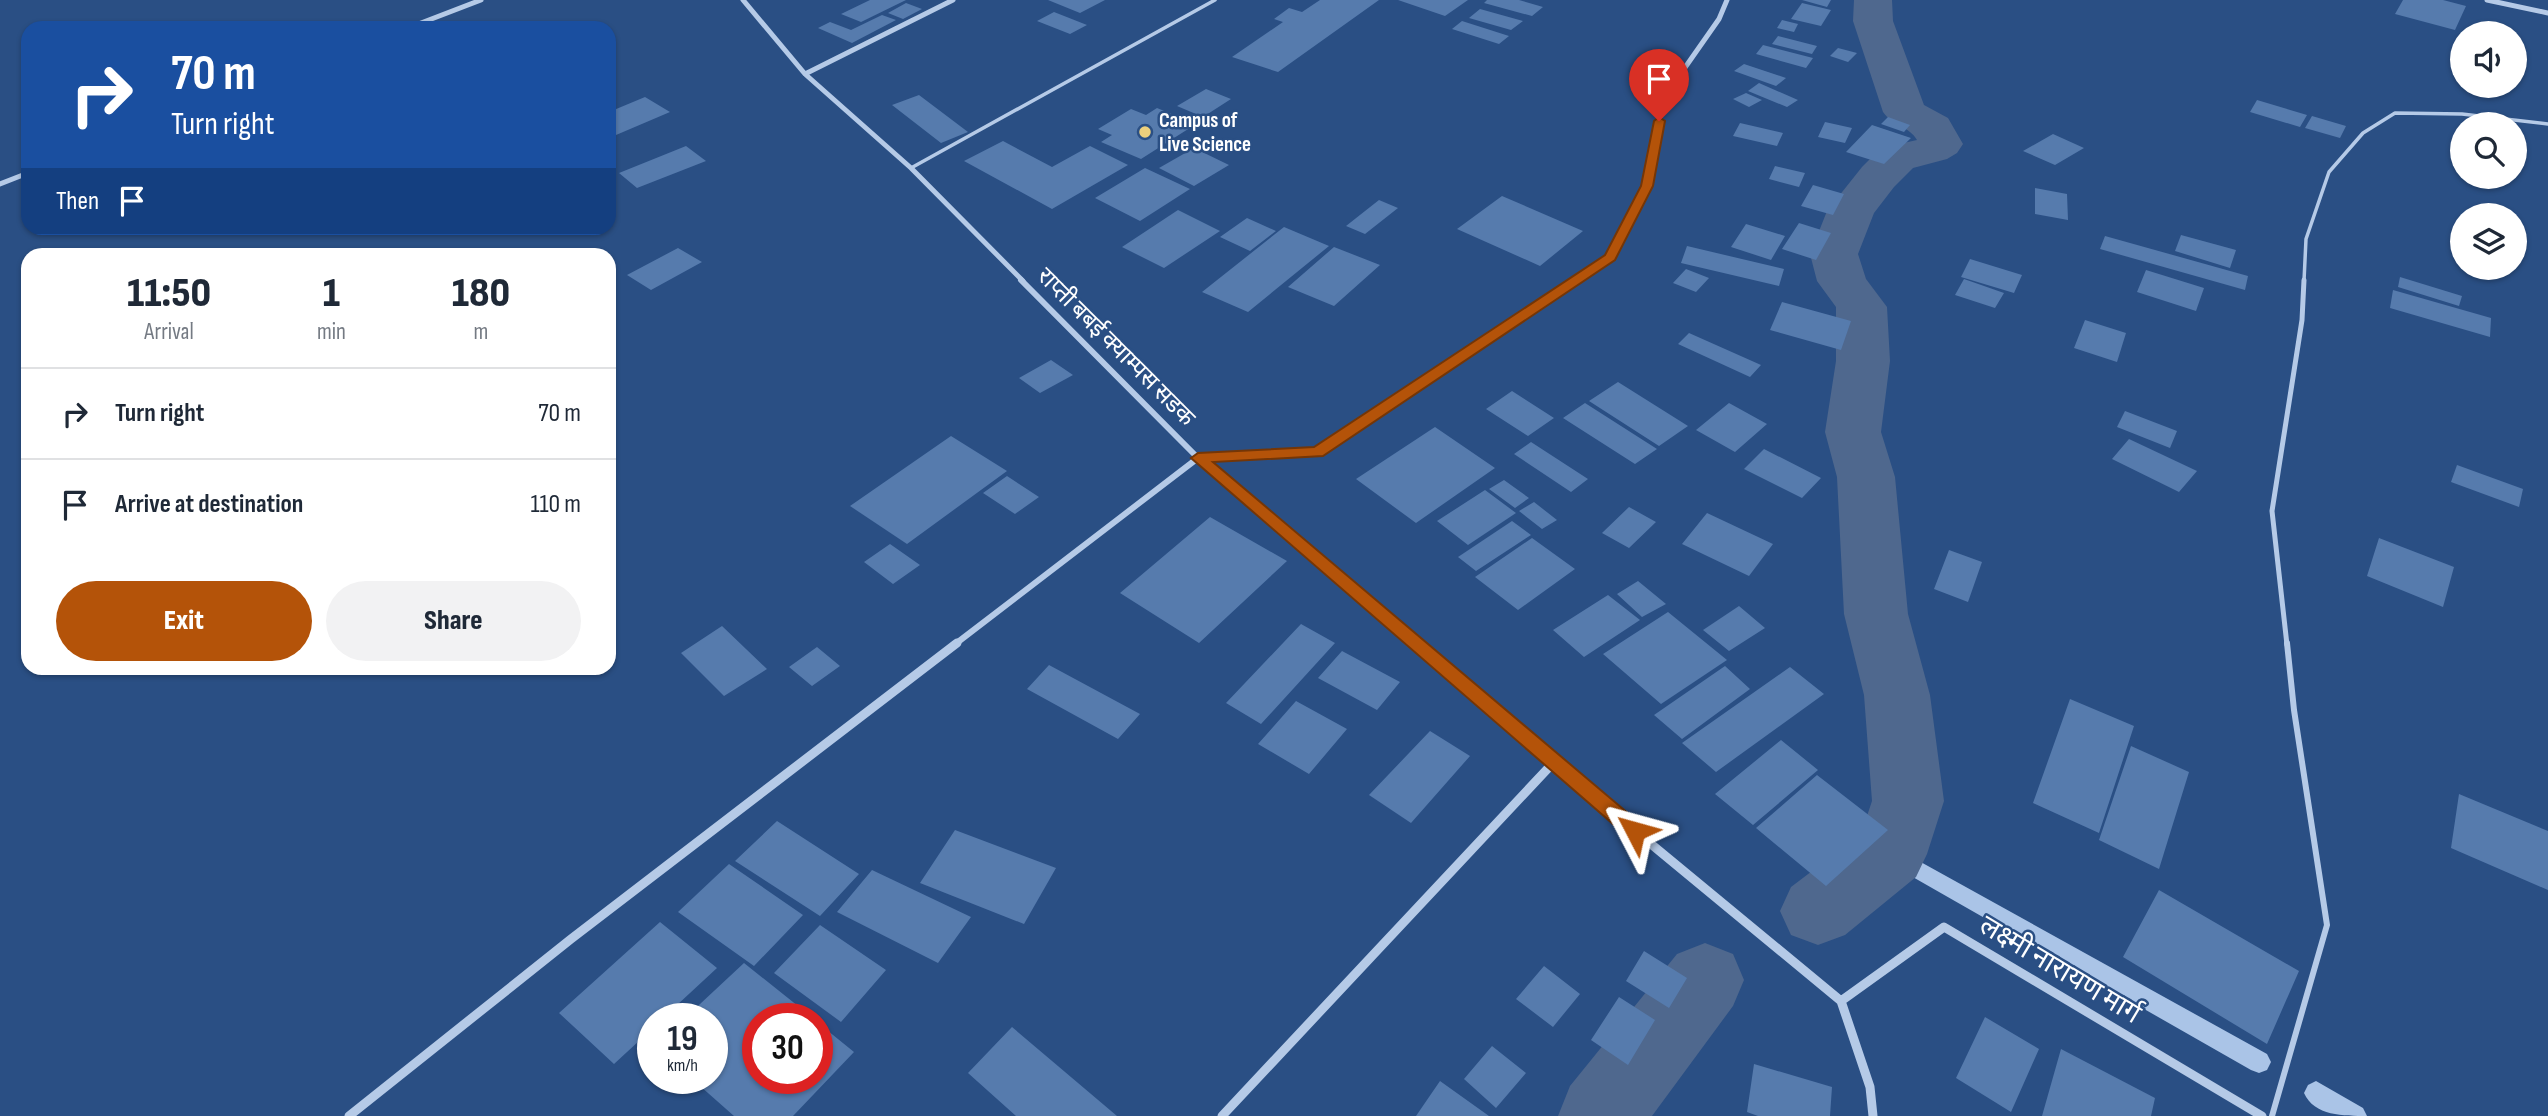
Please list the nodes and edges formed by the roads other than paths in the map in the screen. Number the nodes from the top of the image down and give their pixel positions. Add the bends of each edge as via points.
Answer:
1 (481, 0) edge
2 (743, 0) edge
3 (953, 0) edge
4 (1215, 0) edge
5 (1727, 0) edge
6 (2487, 0) edge
7 (2548, 13) edge
8 (426, 21) edge
9 (805, 74) junction
10 (2548, 124) edge
11 (911, 168) junction
12 (21, 176) edge
13 (0, 184) edge
14 (1198, 458) junction
15 (1553, 763) junction
16 (1841, 1001) junction
17 (349, 1116) edge
18 (1222, 1116) edge
19 (1873, 1116) edge
20 (2262, 1116) edge
21 (2272, 1116) edge

1 - 8 street
2 - 9 street, राप्ती बबई क्याम्पस सडक
3 - 9 street
4 - 11 lane
5 - 14 street via 1719,19 1663,99 1647,186 1611,257 1318,452
6 - 7 street
9 - 11 street, राप्ती बबई क्याम्पस सडक
10 - 21 lane via 2462,114 2395,113 2363,133 2329,172 2306,239 2302,320 2272,511 2294,710 2327,925
11 - 14 street, राप्ती बबई क्याम्पस सडक
12 - 13 street
14 - 15 street, राप्ती बबई क्याम्पस सडक
14 - 17 street via 571,939
15 - 16 street, राप्ती बबई क्याम्पस सडक
15 - 18 street
16 - 19 street via 1870,1087
16 - 20 street, लक्ष्मी नारायण मार्ग via 1944,927

